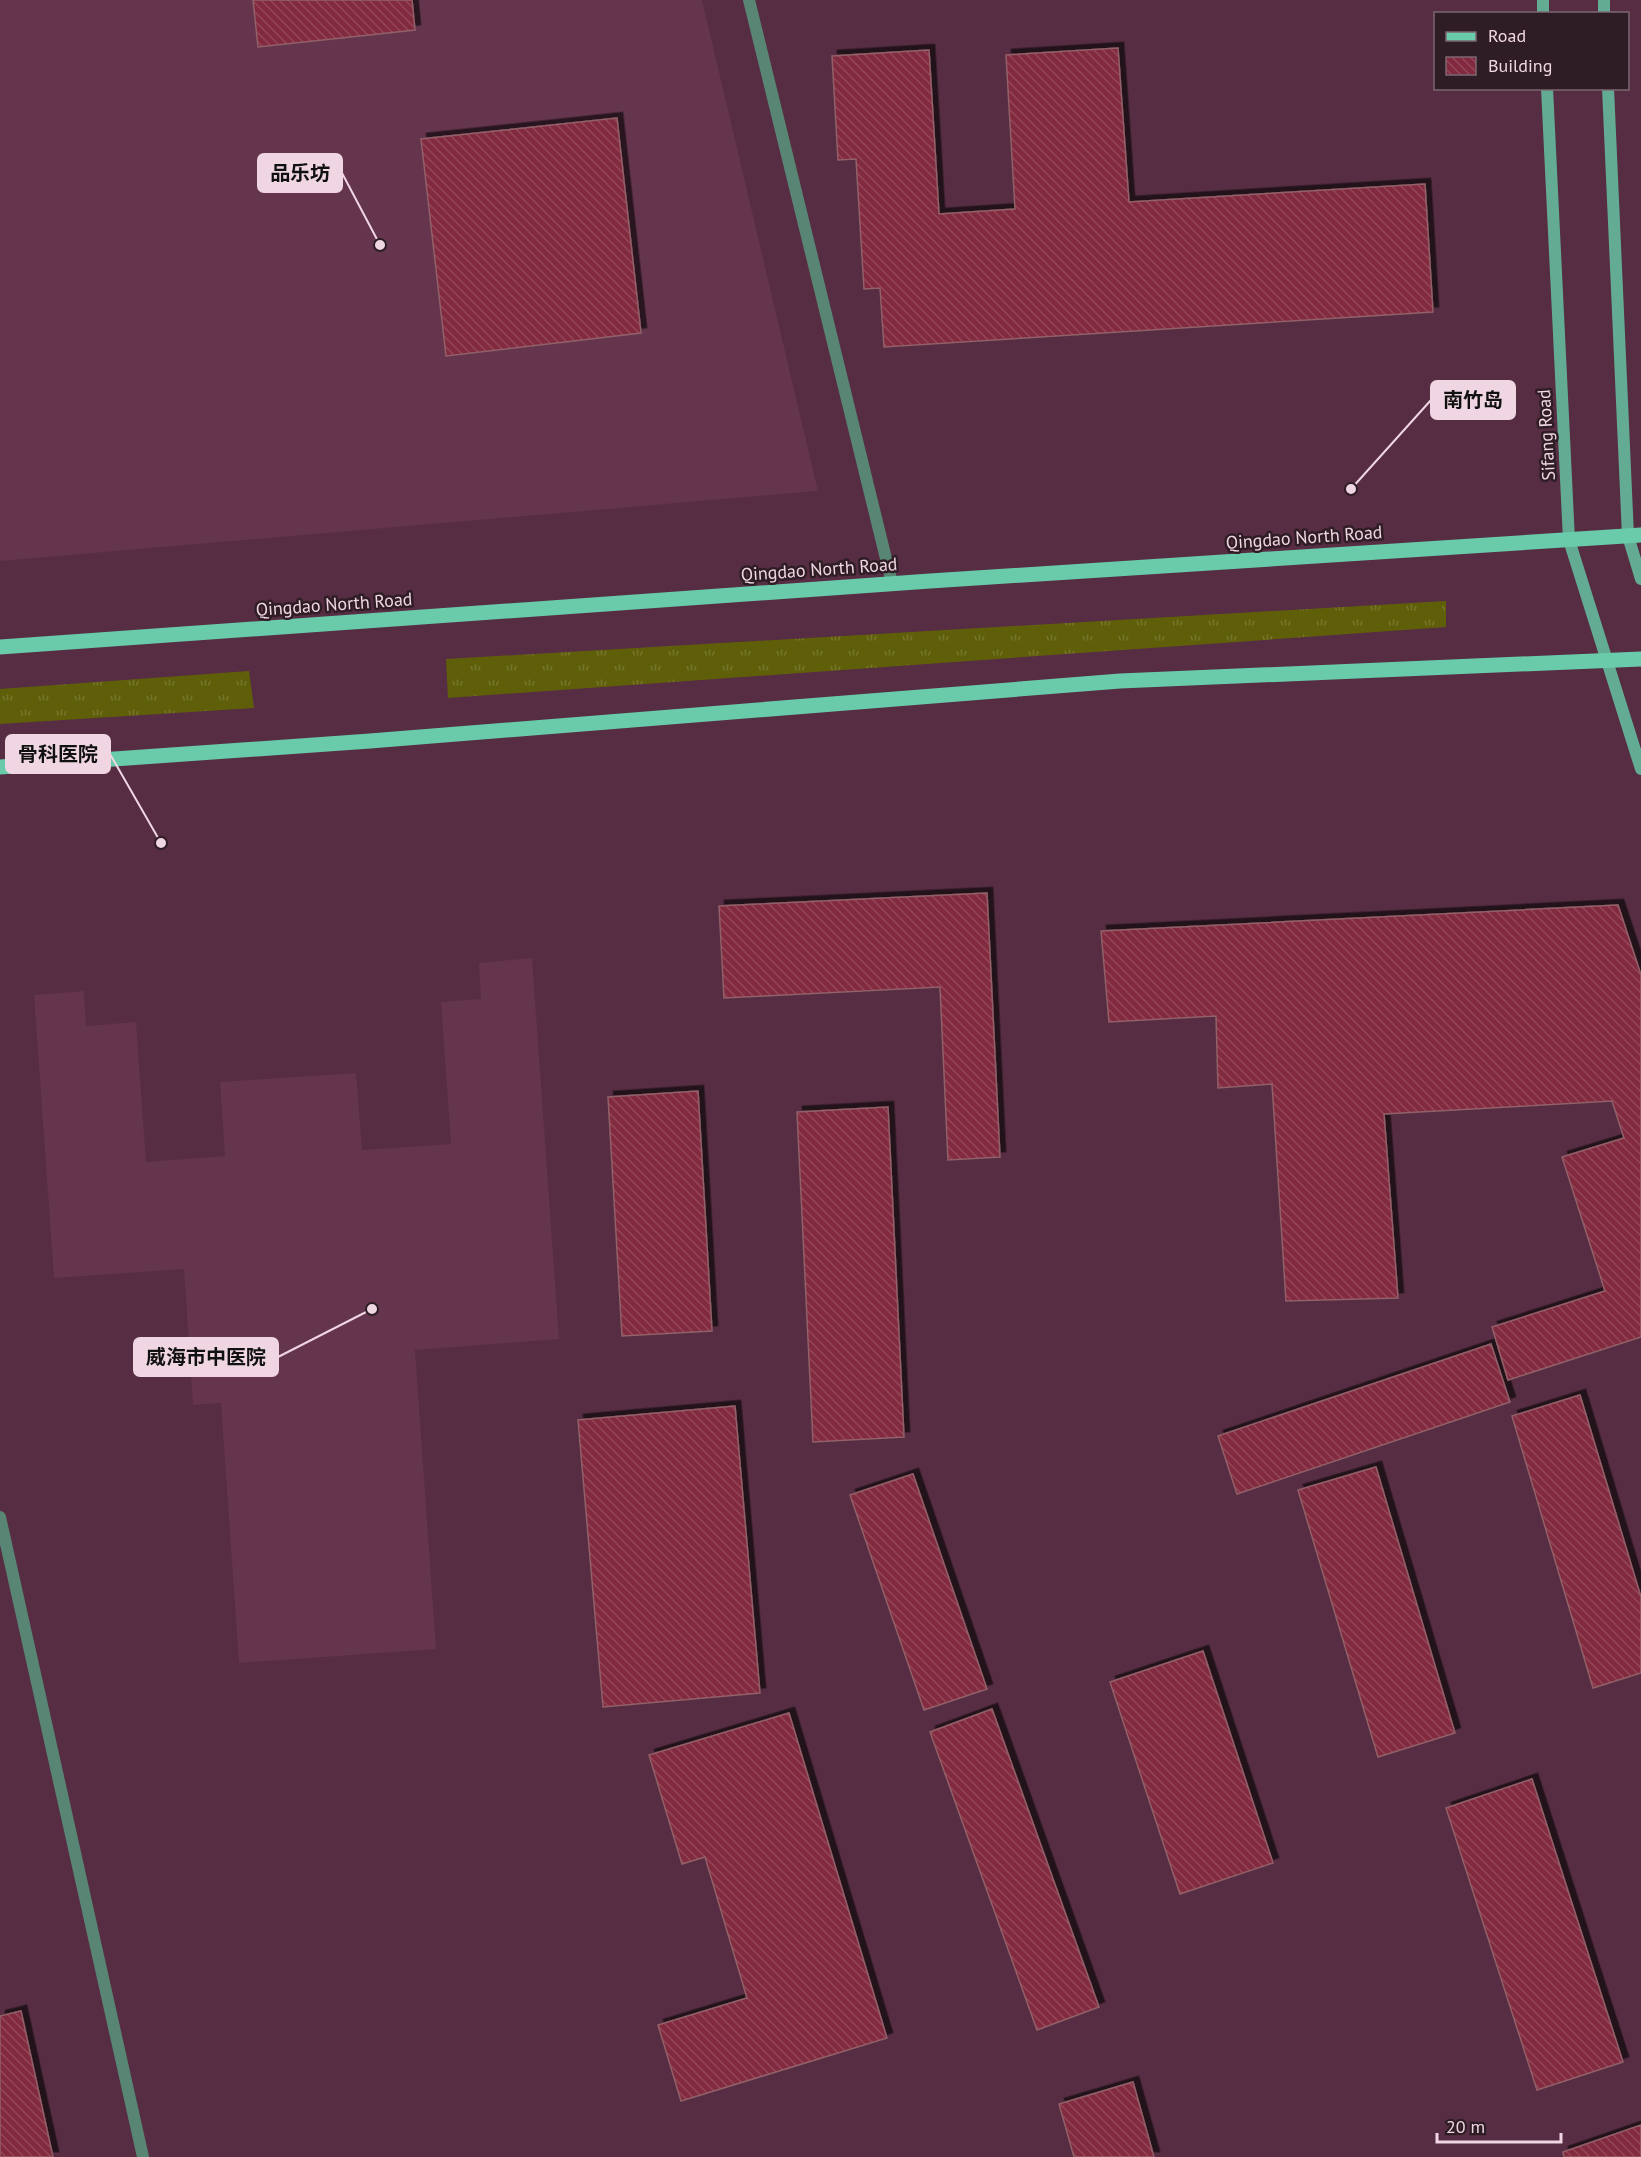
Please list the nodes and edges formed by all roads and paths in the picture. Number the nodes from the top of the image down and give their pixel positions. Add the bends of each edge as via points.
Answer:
1 (748, 0) edge
2 (1547, 90) edge
3 (1608, 90) edge
4 (1635, 536) edge
5 (1569, 540) junction
6 (1641, 579) edge
7 (892, 583) junction
8 (0, 647) edge
9 (1641, 659) edge
10 (1607, 661) junction
11 (0, 767) edge
12 (1641, 769) edge
13 (0, 1517) edge
14 (143, 2157) edge

1 - 7 street
2 - 5 main road, Sifang Road
3 - 4 main road
4 - 5 main road, Qingdao North Road
4 - 6 main road
5 - 7 main road, Qingdao North Road
5 - 10 main road, Sifang Road
7 - 8 main road, Qingdao North Road
9 - 10 main road
10 - 11 main road via 1120,681
10 - 12 main road, Sifang Road
13 - 14 street

